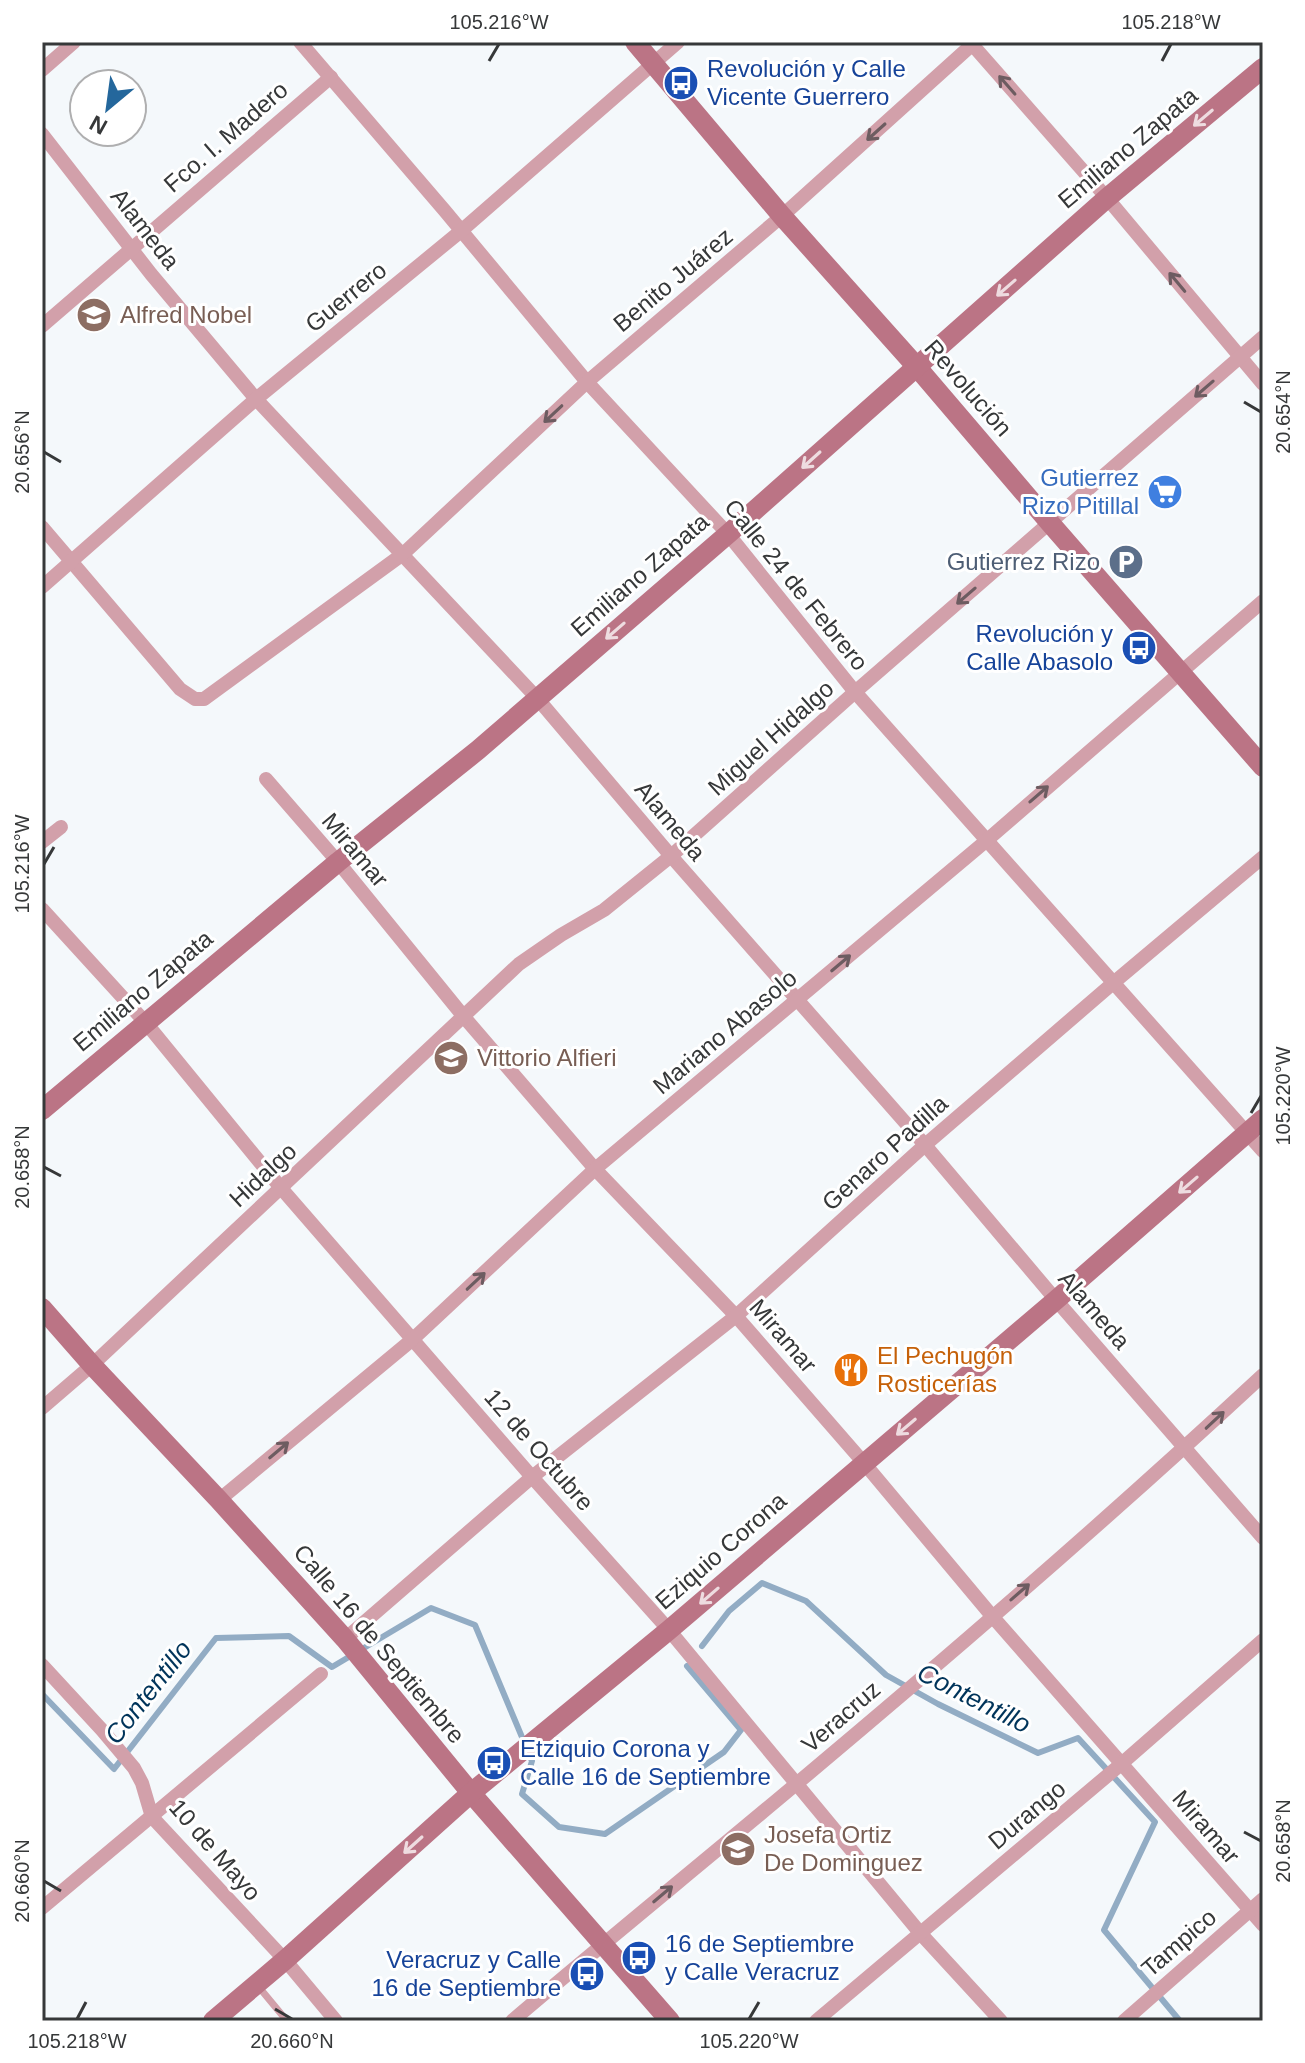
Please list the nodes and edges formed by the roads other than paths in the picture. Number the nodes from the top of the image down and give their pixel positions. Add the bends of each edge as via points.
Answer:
1 (74, 42) edge
2 (300, 42) edge
3 (635, 42) edge
4 (678, 42) edge
5 (972, 43) edge
6 (653, 64) junction
7 (1263, 68) edge
8 (42, 70) edge
9 (331, 77) junction
10 (42, 134) edge
11 (1107, 198) junction
12 (782, 216) junction
13 (461, 231) junction
14 (131, 248) junction
15 (42, 326) edge
16 (1263, 337) edge
17 (1240, 358) junction
18 (916, 366) junction
19 (587, 382) junction
20 (1263, 384) edge
21 (256, 399) junction
22 (1050, 523) junction
23 (42, 527) edge
24 (728, 534) junction
25 (403, 554) junction
26 (71, 562) junction
27 (42, 587) edge
28 (1263, 601) edge
29 (1179, 672) junction
30 (855, 692) junction
31 (537, 698) junction
32 (1263, 767) edge
33 (266, 779) dead end
34 (61, 827) dead end
35 (986, 841) junction
36 (42, 842) edge
37 (671, 856) junction
38 (1263, 857) edge
39 (338, 862) junction
40 (42, 909) edge
41 (1112, 984) junction
42 (796, 1001) junction
43 (464, 1017) junction
44 (146, 1023) junction
45 (42, 1110) edge
46 (1263, 1119) edge
47 (1247, 1133) junction
48 (925, 1145) junction
49 (1263, 1151) edge
50 (595, 1169) junction
51 (281, 1188) junction
52 (1056, 1300) junction
53 (42, 1308) edge
54 (736, 1316) junction
55 (413, 1339) junction
56 (92, 1365) junction
57 (1263, 1375) edge
58 (42, 1408) edge
59 (1185, 1448) junction
60 (864, 1463) junction
61 (532, 1477) junction
62 (219, 1500) junction
63 (1263, 1538) edge
64 (992, 1616) junction
65 (669, 1630) junction
66 (345, 1639) junction
67 (1263, 1640) edge
68 (42, 1665) edge
69 (321, 1674) dead end
70 (1121, 1764) junction
71 (797, 1784) junction
72 (471, 1793) junction
73 (152, 1817) junction
74 (1263, 1899) edge
75 (42, 1908) edge
76 (1250, 1910) junction
77 (1263, 1925) edge
78 (921, 1934) junction
79 (602, 1944) junction
80 (285, 1960) junction
81 (256, 1984) junction
82 (217, 2020) edge
83 (287, 2021) edge
84 (336, 2021) edge
85 (512, 2021) edge
86 (670, 2021) edge
87 (816, 2021) edge
88 (1001, 2021) edge
89 (1124, 2021) edge

1 - 8 street
2 - 9 street, Calle 24 de Febrero
3 - 6 street, Revolución
4 - 6 street, Guerrero
11 -> 5 street
5 -> 12 street, Benito Juárez
6 - 12 street, Revolución
6 - 13 street, Guerrero
7 -> 11 street, Emiliano Zapata
9 - 13 street, Calle 24 de Febrero
9 - 14 street, Fco. I. Madero
10 - 14 street, Alameda
17 -> 11 street
11 -> 18 street, Emiliano Zapata
12 - 18 street, Revolución
12 - 19 street, Benito Juárez
13 - 19 street, Calle 24 de Febrero
13 - 21 street, Guerrero
14 - 15 street, Fco. I. Madero
14 - 21 street, Alameda
16 - 17 street, Miguel Hidalgo
17 - 20 street
17 -> 22 street, Miguel Hidalgo
18 - 22 street, Revolución
18 -> 24 street, Emiliano Zapata
19 - 24 street, Calle 24 de Febrero
19 -> 25 street, Benito Juárez
21 - 25 street, Alameda
21 - 26 street, Guerrero
22 - 29 street, Revolución
22 -> 30 street, Miguel Hidalgo
23 - 26 street
24 - 30 street, Calle 24 de Febrero
24 -> 31 street, Emiliano Zapata
25 - 26 street via 204,699 180,689
25 - 31 street, Alameda
26 - 27 street, Guerrero
28 - 29 street, Mariano Abasolo
29 - 32 street, Revolución
35 -> 29 street, Mariano Abasolo
30 - 35 street, Calle 24 de Febrero
30 - 37 street, Miguel Hidalgo
31 - 37 street, Alameda
31 - 39 street, Emiliano Zapata
33 - 39 street, Miramar
34 - 36 street
35 - 41 street, Calle 24 de Febrero
42 -> 35 street, Mariano Abasolo
37 - 42 street, Alameda
37 - 43 street, Miguel Hidalgo via 604,910 519,964
38 - 41 street, Genaro Padilla
39 - 43 street, Miramar
39 - 44 street, Emiliano Zapata
40 - 44 street, 12 de Octubre
41 - 47 street, Calle 24 de Febrero
41 - 48 street, Genaro Padilla
42 - 48 street, Alameda
42 - 50 street, Mariano Abasolo
43 - 50 street, Miramar
43 - 51 street, Hidalgo
44 - 45 street, Emiliano Zapata
44 - 51 street, 12 de Octubre
46 - 47 street, Eziquio Corona
47 - 49 street, Calle 24 de Febrero
47 -> 52 street, Eziquio Corona
48 - 52 street, Alameda
48 - 54 street, Genaro Padilla
50 - 54 street, Miramar
55 -> 50 street, Mariano Abasolo
51 - 55 street, 12 de Octubre
51 - 56 street, Hidalgo
52 - 59 street, Alameda
52 -> 60 street, Eziquio Corona
53 - 56 street, Calle 16 de Septiembre
54 - 60 street, Miramar
54 - 61 street, Genaro Padilla
55 - 61 street, 12 de Octubre
62 -> 55 street, Mariano Abasolo
56 - 58 street, Hidalgo
56 - 62 street, Calle 16 de Septiembre
59 -> 57 street, Veracruz
59 - 63 street, Alameda
64 -> 59 street, Veracruz
60 - 64 street, Miramar
60 -> 65 street, Eziquio Corona
61 - 65 street, 12 de Octubre
61 - 66 street, Genaro Padilla
62 - 66 street, Calle 16 de Septiembre
64 - 70 street, Miramar
64 - 71 street, Veracruz
65 - 71 street, 12 de Octubre
65 - 72 street, Eziquio Corona
66 - 72 street, Calle 16 de Septiembre
67 - 70 street, Durango
68 - 73 street, 10 de Mayo via 134,1768
69 - 73 street
70 - 76 street, Miramar
70 - 78 street, Durango
71 - 78 street, 12 de Octubre
79 -> 71 street, Veracruz
72 - 79 street, Calle 16 de Septiembre
72 -> 80 street, Eziquio Corona
73 - 75 street
73 - 80 street, 10 de Mayo
74 - 76 street, Tampico
76 - 77 street, Miramar
76 - 89 street, Tampico
78 - 87 street, Durango
78 - 88 street, 12 de Octubre
79 - 85 street, Veracruz
79 - 86 street, Calle 16 de Septiembre
80 - 81 street, Eziquio Corona
80 - 84 street, 10 de Mayo
81 - 82 street, Eziquio Corona
81 - 83 lane

